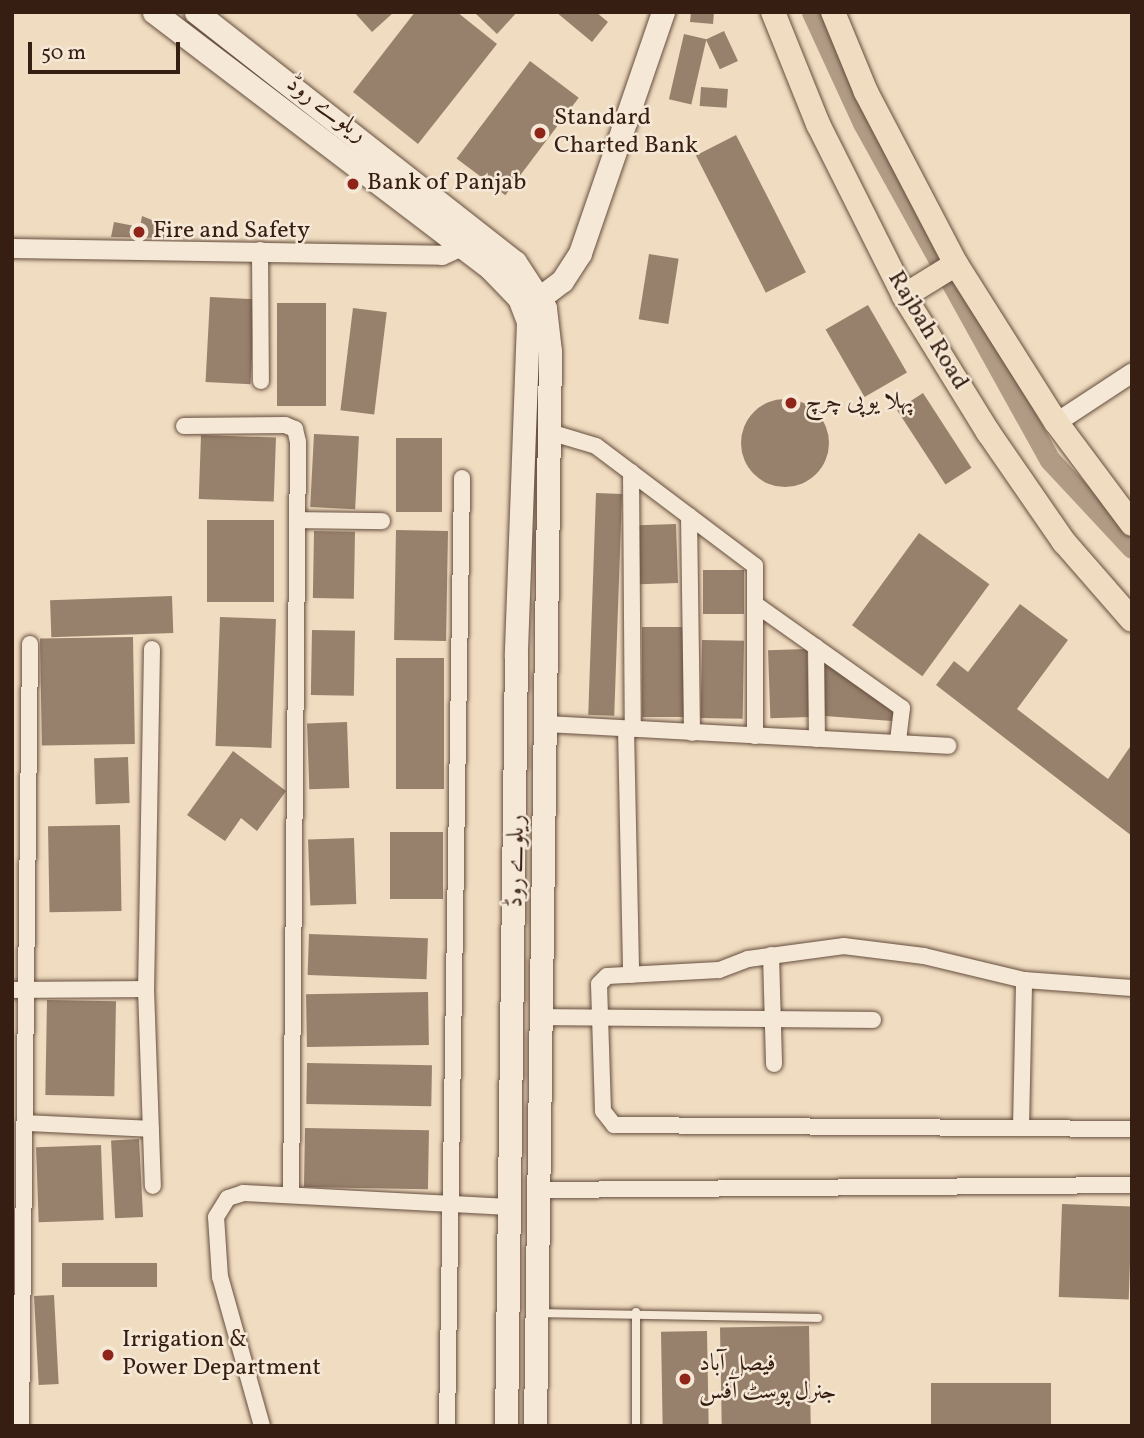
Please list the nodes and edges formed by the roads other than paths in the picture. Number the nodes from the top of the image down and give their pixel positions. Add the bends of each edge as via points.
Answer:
1 (154, 12) edge
2 (196, 12) edge
3 (663, 12) edge
4 (772, 12) edge
5 (833, 12) edge
6 (461, 246) junction
7 (12, 248) edge
8 (260, 250) junction
9 (954, 265) junction
10 (908, 293) junction
11 (532, 303) junction
12 (1132, 372) edge
13 (261, 381) dead end
14 (1056, 422) junction
15 (184, 426) dead end
16 (546, 431) junction
17 (631, 472) junction
18 (462, 478) dead end
19 (689, 516) junction
20 (298, 520) junction
21 (382, 520) dead end
22 (1132, 524) edge
23 (755, 604) junction
24 (1132, 620) edge
25 (30, 644) dead end
26 (816, 647) junction
27 (152, 649) dead end
28 (545, 724) junction
29 (629, 729) junction
30 (692, 733) junction
31 (755, 736) junction
32 (817, 739) junction
33 (898, 743) junction
34 (948, 746) dead end
35 (771, 956) junction
36 (631, 975) junction
37 (1024, 980) junction
38 (1132, 988) edge
39 (146, 989) junction
40 (19, 990) edge
41 (541, 1017) junction
42 (601, 1017) junction
43 (772, 1019) junction
44 (873, 1020) dead end
45 (774, 1064) dead end
46 (26, 1123) junction
47 (1021, 1128) junction
48 (151, 1129) junction
49 (1132, 1129) edge
50 (1132, 1185) edge
51 (153, 1186) dead end
52 (540, 1190) junction
53 (291, 1195) junction
54 (451, 1203) junction
55 (512, 1207) junction
56 (19, 1266) edge
57 (636, 1312) junction
58 (538, 1313) junction
59 (818, 1318) dead end
60 (18, 1365) edge
61 (21, 1426) edge
62 (262, 1426) edge
63 (447, 1426) edge
64 (506, 1426) edge
65 (535, 1426) edge
66 (636, 1426) edge

1 - 6 main road, ریلوے روڈ
2 - 11 main road, ریلوے روڈ via 515,262
3 - 11 main road via 580,253 562,281
4 - 10 main road, Rajbah Road via 818,124
5 - 9 main road via 866,92
6 - 8 street via 442,255
6 - 11 main road, ریلوے روڈ
7 - 8 street
8 - 13 street
9 - 10 main road
9 - 14 main road
10 - 24 main road, Rajbah Road via 1034,498
11 - 16 main road, ریلوے روڈ via 550,351
11 - 55 main road, ریلوے روڈ via 516,654
12 - 14 street
14 - 22 main road
15 - 20 street via 285,425 295,429
16 - 17 street via 596,446
16 - 28 main road, ریلوے روڈ
17 - 19 street
17 - 29 street
18 - 54 street
19 - 23 street via 755,566
19 - 30 street
20 - 21 street
20 - 53 street
23 - 26 street
23 - 31 street
25 - 40 street
26 - 32 street
26 - 33 street via 902,708
27 - 39 street
28 - 29 street
28 - 41 main road, ریلوے روڈ
29 - 30 street
29 - 36 street
30 - 31 street
31 - 32 street
32 - 33 street
33 - 34 street
35 - 36 street via 719,970
35 - 37 street via 844,946 924,956
35 - 43 street
36 - 42 street via 603,978
37 - 38 street
37 - 47 street
39 - 40 street
39 - 48 street
40 - 46 street
41 - 42 street
41 - 52 main road, ریلوے روڈ
42 - 43 street
42 - 47 street via 603,1111 614,1125
43 - 44 street
43 - 45 street
46 - 48 street
46 - 56 street
47 - 49 street
48 - 51 street
50 - 52 street
52 - 58 main road, ریلوے روڈ
53 - 54 street
53 - 62 street via 243,1193 228,1198 216,1217 220,1277
54 - 55 street
54 - 63 street
55 - 64 main road, ریلوے روڈ
56 - 60 street
57 - 58 lane
57 - 59 lane
57 - 66 lane
58 - 65 main road, ریلوے روڈ
60 - 61 street

